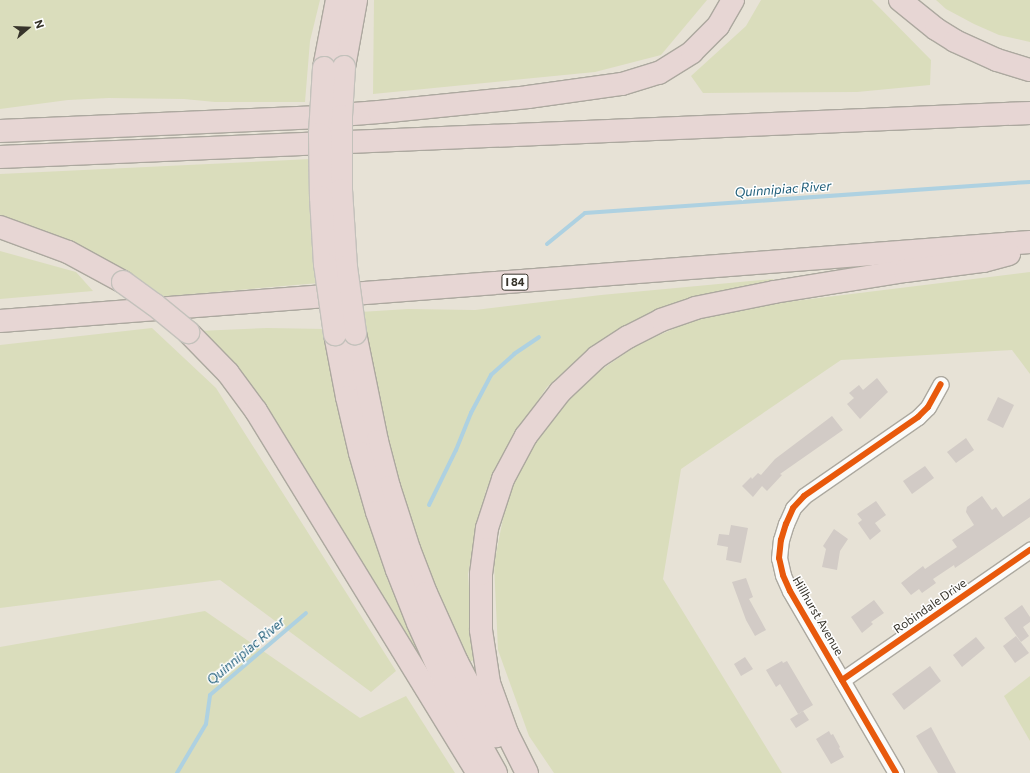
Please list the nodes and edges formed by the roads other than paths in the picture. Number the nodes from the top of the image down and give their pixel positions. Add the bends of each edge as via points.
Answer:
1 (337, 0) edge
2 (356, 0) edge
3 (733, 0) edge
4 (900, 0) edge
5 (334, 68) junction
6 (1030, 70) edge
7 (1030, 113) edge
8 (0, 130) edge
9 (0, 157) edge
10 (0, 226) edge
11 (1030, 242) edge
12 (1030, 247) edge
13 (0, 322) edge
14 (345, 333) junction
15 (940, 384) dead end
16 (1030, 550) edge
17 (842, 680) junction
18 (478, 773) edge
19 (496, 773) edge
20 (518, 773) edge
21 (527, 773) edge
22 (896, 773) edge

1 - 5 highway
2 - 5 highway
3 - 8 highway via 718,26 692,52 659,73 622,84 470,104 357,114
4 - 6 highway via 955,41 997,60
5 - 14 highway, bridge via 320,134 321,197 325,264
7 - 9 highway
10 - 18 highway, bridge via 68,252 123,282 188,332 228,373 259,415
11 - 13 highway, I 84
12 - 21 highway via 983,261 828,283 695,308 661,320 628,337 597,357 568,383 533,425 508,468 490,515 482,560 480,616 486,670 501,720
14 - 19 highway via 347,397 377,512 418,624 441,674
14 - 20 highway via 389,487 431,605 492,730
15 - 17 street, Hillhurst Avenue via 928,407 918,417 804,496 793,508 780,540 779,558 783,575
16 - 17 street, Robindale Drive
17 - 22 street, Hillhurst Avenue

